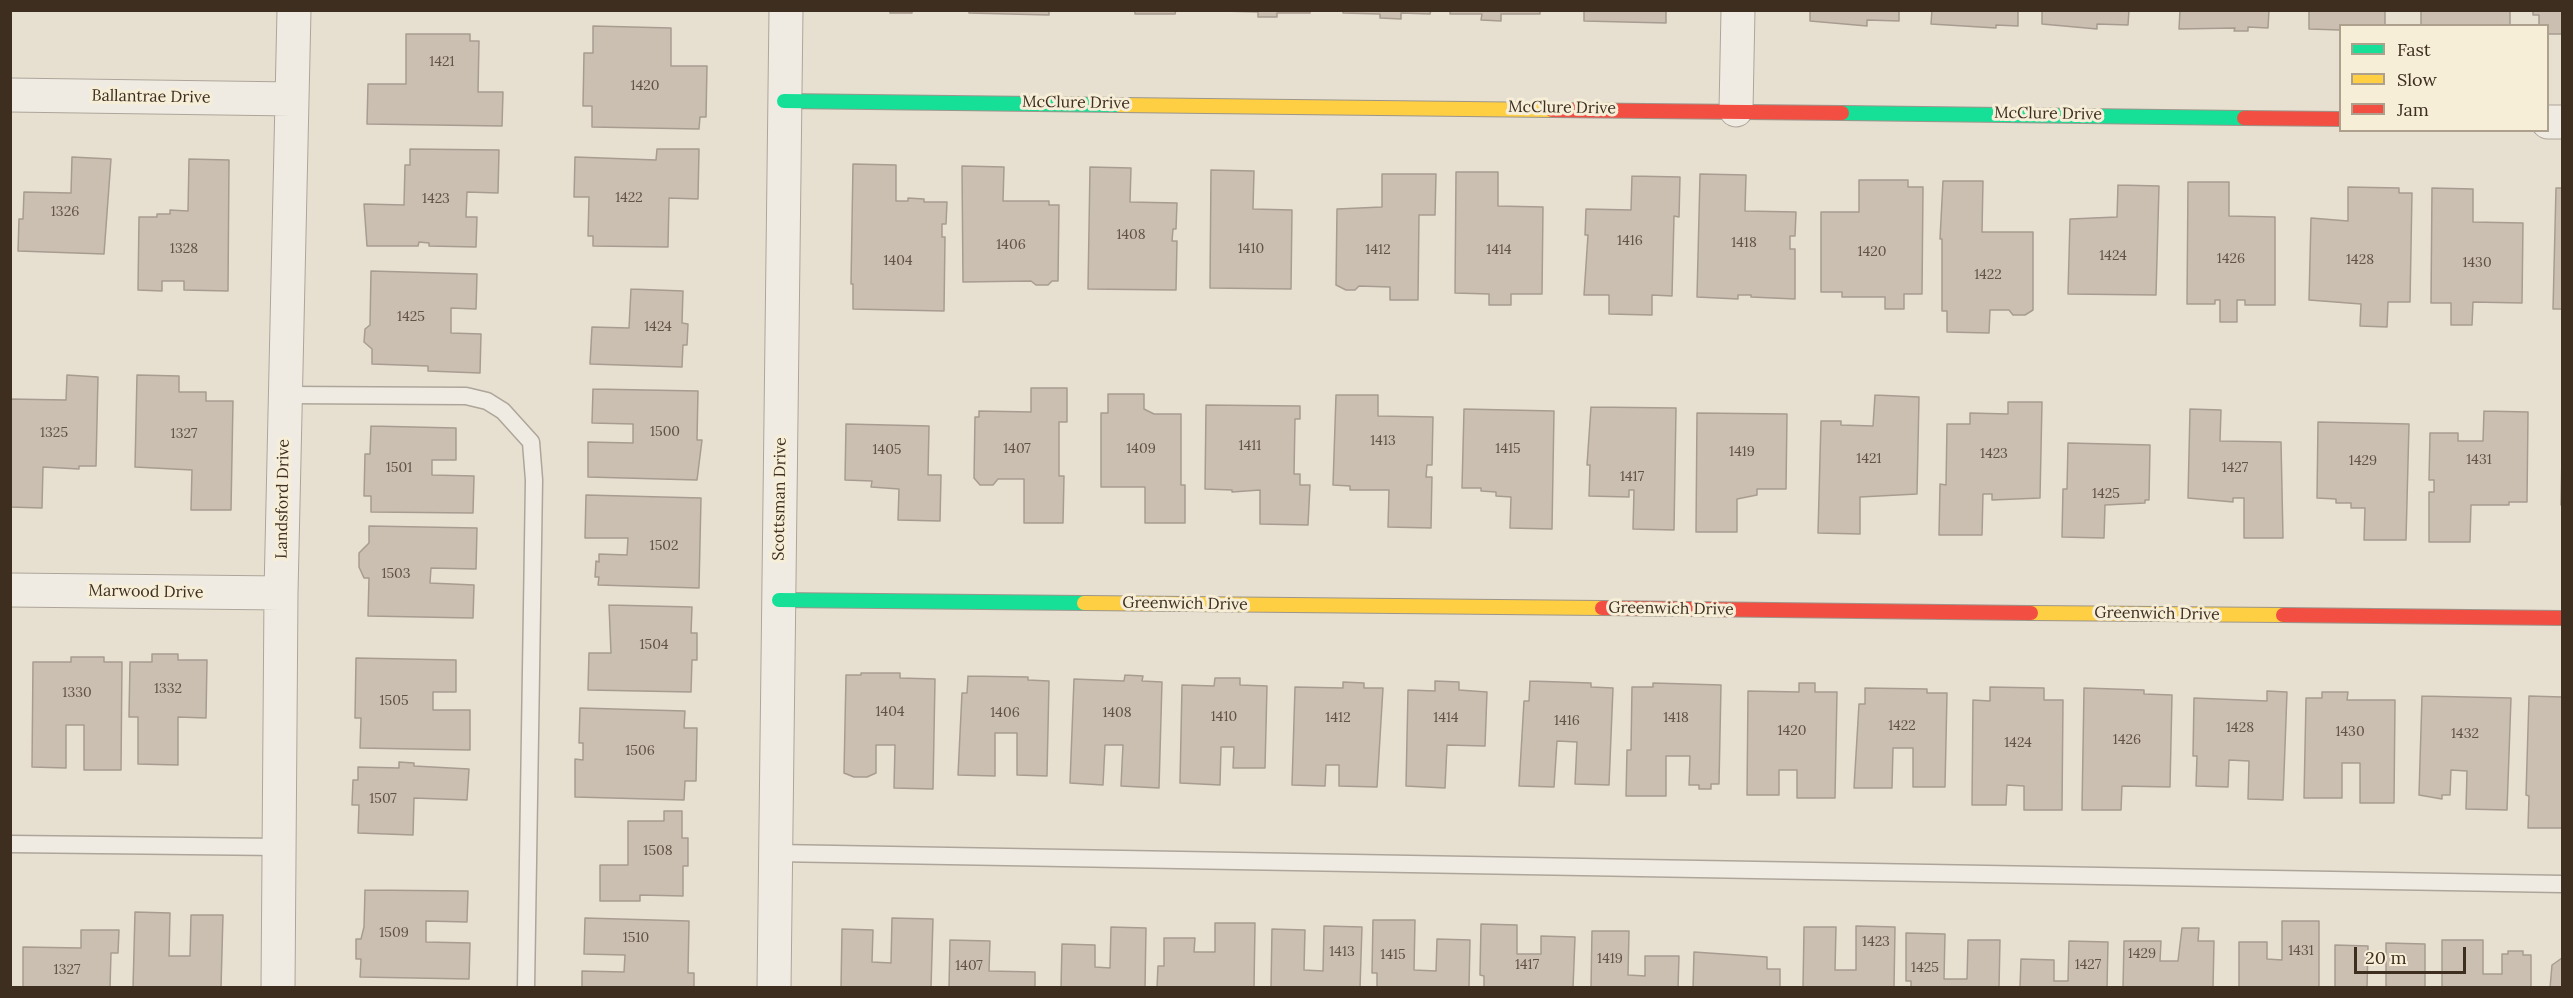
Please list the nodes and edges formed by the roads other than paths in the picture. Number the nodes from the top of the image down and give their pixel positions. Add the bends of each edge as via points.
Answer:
1 (294, 10) edge
2 (786, 10) edge
3 (1738, 10) edge
4 (10, 95) edge
5 (292, 99) junction
6 (784, 101) junction
7 (1736, 110) junction
8 (2339, 119) edge
9 (286, 395) junction
10 (10, 590) edge
11 (281, 593) junction
12 (779, 600) junction
13 (2562, 618) edge
14 (10, 844) edge
15 (279, 847) junction
16 (776, 853) junction
17 (2562, 884) edge
18 (278, 987) edge
19 (526, 987) edge
20 (774, 987) edge

1 - 5 street, Landsford Drive
2 - 6 street, Scottsman Drive
3 - 7 street
4 - 5 street, Ballantrae Drive
5 - 9 street, Landsford Drive
6 - 7 street, McClure Drive
6 - 12 street, Scottsman Drive
7 - 8 street, McClure Drive
9 - 11 street, Landsford Drive
9 - 19 lane via 466,396 488,401 503,411 531,442 534,480
10 - 11 street, Marwood Drive
11 - 15 street, Landsford Drive
12 - 13 street, Greenwich Drive
12 - 16 street, Scottsman Drive
14 - 15 lane
15 - 18 street, Landsford Drive
16 - 17 lane
16 - 20 street, Scottsman Drive

